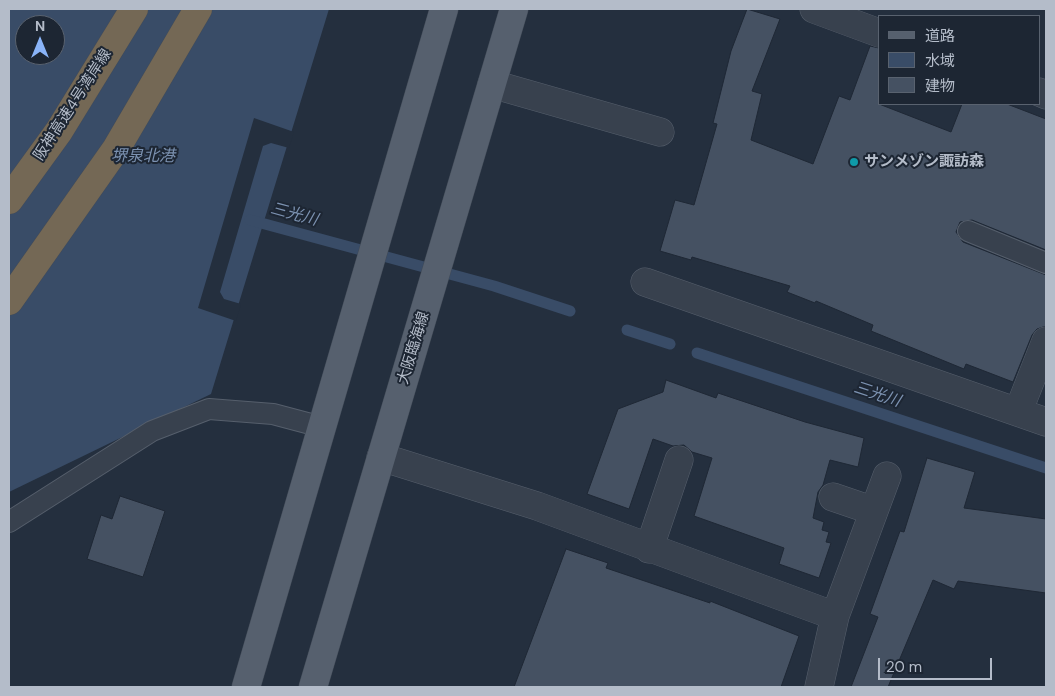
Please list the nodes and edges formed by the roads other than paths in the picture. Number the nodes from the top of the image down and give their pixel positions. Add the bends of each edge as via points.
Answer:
1 (134, 9) edge
2 (198, 9) edge
3 (444, 9) edge
4 (514, 9) edge
5 (814, 9) edge
6 (878, 33) edge
7 (492, 84) junction
8 (660, 132) dead end
9 (9, 200) edge
10 (968, 231) dead end
11 (1046, 263) edge
12 (644, 282) dead end
13 (9, 301) edge
14 (1046, 341) edge
15 (1018, 412) junction
16 (1046, 422) edge
17 (322, 427) junction
18 (381, 457) junction
19 (680, 460) dead end
20 (886, 476) dead end
21 (833, 497) dead end
22 (874, 511) junction
23 (9, 522) edge
24 (649, 549) junction
25 (835, 616) junction
26 (246, 687) edge
27 (312, 687) edge
28 (819, 687) edge

1 - 9 highway, 阪神高速4号湾岸線 via 59,131
2 - 13 highway via 116,149
3 - 17 main road
4 - 7 main road, 大阪臨海線
5 - 6 street
7 - 8 street
7 - 18 main road, 大阪臨海線
10 - 11 lane
12 - 15 street
14 - 15 street
15 - 16 street
17 - 23 lane via 273,414 209,409 152,430
17 - 26 main road
18 - 24 street via 537,506
18 - 27 main road, 大阪臨海線
19 - 24 street
20 - 22 street
21 - 22 street
22 - 25 street
24 - 25 street
25 - 28 street

